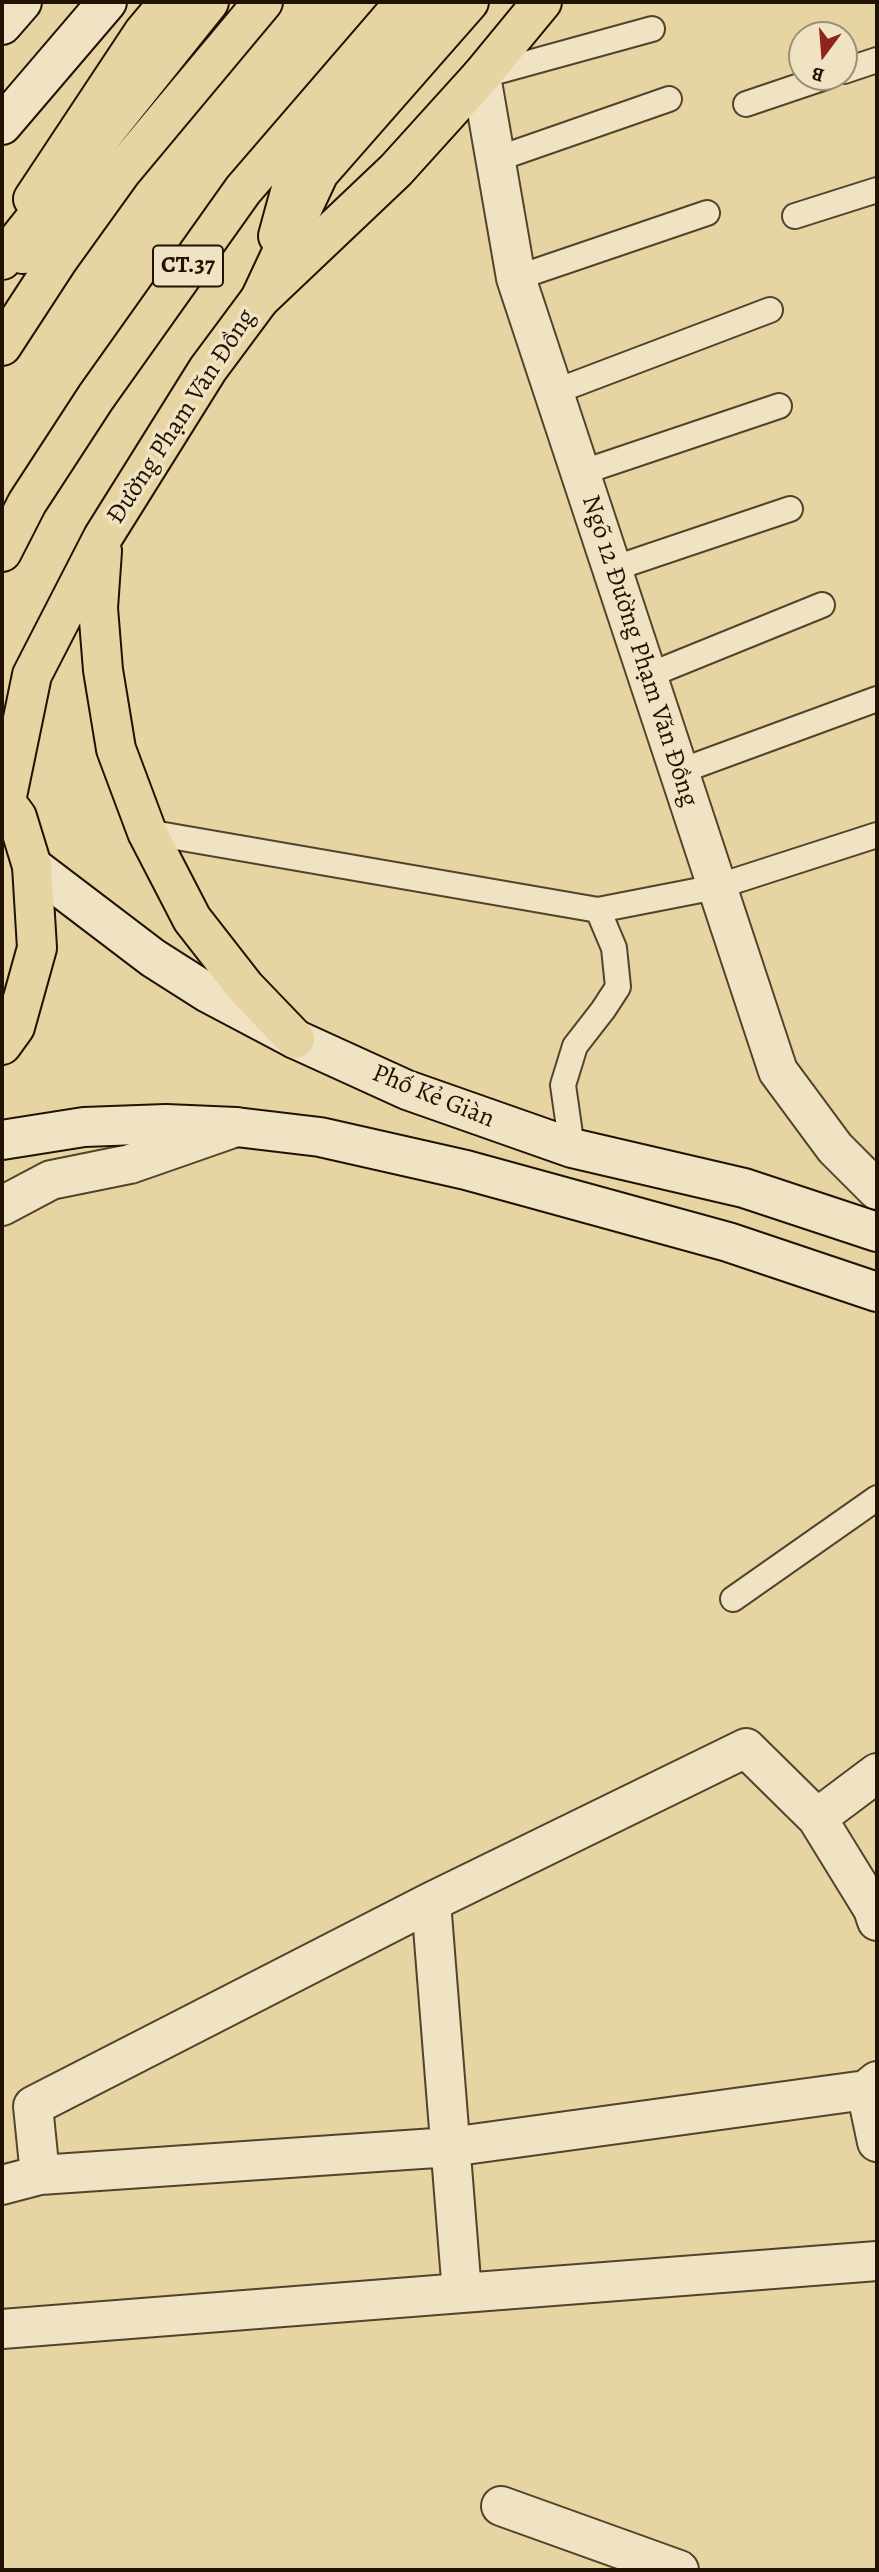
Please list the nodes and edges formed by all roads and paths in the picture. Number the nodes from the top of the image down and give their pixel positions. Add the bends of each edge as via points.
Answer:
1 (22, 2) edge
2 (107, 2) edge
3 (169, 2) edge
4 (209, 2) edge
5 (251, 2) edge
6 (263, 2) edge
7 (405, 2) edge
8 (444, 2) edge
9 (469, 2) edge
10 (542, 2) edge
11 (2, 25) edge
12 (652, 29) dead end
13 (877, 60) edge
14 (858, 66) edge
15 (481, 76) junction
16 (788, 89) edge
17 (669, 99) dead end
18 (746, 103) dead end
19 (2, 125) edge
20 (494, 160) junction
21 (877, 190) edge
22 (707, 213) dead end
23 (795, 216) dead end
24 (2, 248) edge
25 (2, 260) edge
26 (2, 274) edge
27 (516, 278) junction
28 (260, 299) junction
29 (769, 310) dead end
30 (2, 346) edge
31 (554, 392) junction
32 (779, 406) dead end
33 (580, 474) junction
34 (790, 509) dead end
35 (103, 537) junction
36 (2, 552) edge
37 (612, 569) junction
38 (822, 605) dead end
39 (647, 676) junction
40 (877, 699) edge
41 (678, 772) junction
42 (4, 799) edge
43 (147, 832) junction
44 (877, 835) edge
45 (33, 866) junction
46 (716, 887) junction
47 (598, 910) junction
48 (295, 1038) junction
49 (2, 1045) edge
50 (236, 1127) junction
51 (2, 1140) edge
52 (572, 1148) junction
53 (877, 1190) edge
54 (2, 1206) edge
55 (824, 1215) junction
56 (877, 1232) edge
57 (808, 1269) junction
58 (877, 1292) edge
59 (877, 1498) edge
60 (733, 1599) dead end
61 (877, 1773) edge
62 (817, 1818) junction
63 (430, 1902) junction
64 (877, 1921) edge
65 (872, 2086) edge
66 (877, 2142) edge
67 (450, 2147) junction
68 (40, 2175) junction
69 (2, 2185) edge
70 (877, 2261) edge
71 (462, 2292) junction
72 (2, 2329) edge
73 (501, 2506) dead end
74 (679, 2570) edge

1 - 11 street
2 - 19 street
3 - 24 main road via 135,44
4 - 25 main road
5 - 26 main road via 110,170
6 - 30 main road via 122,171
7 - 36 main road, CT.37 via 243,190 96,397 27,503
8 - 28 main road via 296,170
9 - 28 main road via 319,173
10 - 15 main road, Đường Phạm Văn Đồng
12 - 15 lane
13 - 14 lane
15 - 20 street, Ngõ 12 Đường Phạm Văn Đồng
15 - 28 main road, Đường Phạm Văn Đồng via 396,170
16 - 18 lane
17 - 20 lane
20 - 27 street, Ngõ 12 Đường Phạm Văn Đồng
21 - 23 lane
22 - 27 lane
27 - 31 street, Ngõ 12 Đường Phạm Văn Đồng
28 - 35 main road, Đường Phạm Văn Đồng via 208,369
29 - 31 lane
31 - 33 street, Ngõ 12 Đường Phạm Văn Đồng
32 - 33 lane
33 - 37 street, Ngõ 12 Đường Phạm Văn Đồng
34 - 37 lane
35 - 42 main road, Đường Phạm Văn Đồng via 32,675
35 - 43 main road via 98,608 103,670 116,749
37 - 39 street, Ngõ 12 Đường Phạm Văn Đồng
38 - 39 lane
39 - 41 street, Ngõ 12 Đường Phạm Văn Đồng
40 - 41 lane
41 - 46 street, Ngõ 12 Đường Phạm Văn Đồng
42 - 45 main road via 17,817
43 - 47 lane
43 - 48 main road via 192,919 245,987
44 - 46 lane
45 - 48 street, Phố Kẻ Giàn via 153,958
45 - 49 main road via 37,947 15,1027
46 - 47 lane
46 - 53 street, Ngõ 12 Đường Phạm Văn Đồng via 778,1071 835,1148
47 - 52 lane via 614,948 618,986 575,1046 563,1085
48 - 52 street, Phố Kẻ Giàn via 407,1090
50 - 51 street, Phố Kẻ Giàn via 84,1127
50 - 54 street via 130,1164 51,1180
50 - 57 street, Phố Kẻ Giàn via 320,1137 466,1170 728,1242
52 - 55 street, Phố Kẻ Giàn via 744,1188
55 - 56 street, Phố Kẻ Giàn
55 - 57 street
57 - 58 street, Phố Kẻ Giàn
59 - 60 lane
61 - 62 street
62 - 63 street via 746,1748
62 - 64 street
63 - 67 street
63 - 68 street via 33,2106
65 - 66 street
65 - 67 street
67 - 68 street
67 - 71 street
68 - 69 street
70 - 71 street
71 - 72 street
73 - 74 street

